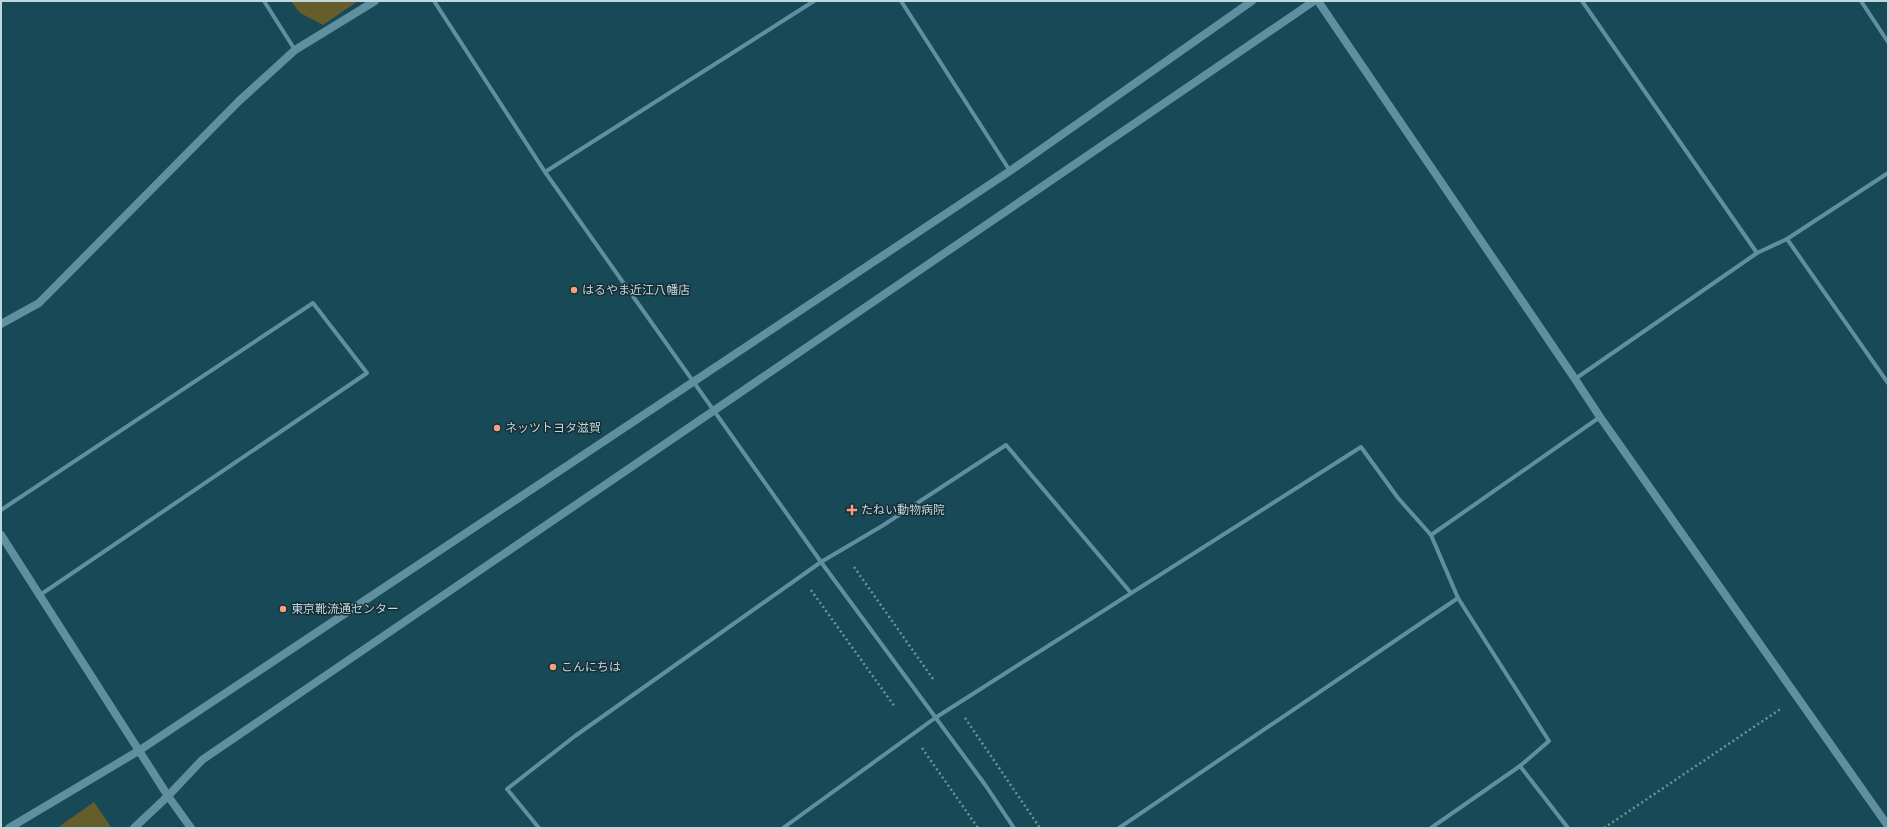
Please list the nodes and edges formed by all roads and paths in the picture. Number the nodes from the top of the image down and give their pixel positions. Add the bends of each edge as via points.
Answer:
1 (264, 1) edge
2 (375, 1) edge
3 (434, 1) edge
4 (814, 1) edge
5 (901, 1) edge
6 (1252, 1) edge
7 (1314, 1) edge
8 (1318, 1) edge
9 (1582, 1) edge
10 (1860, 1) edge
11 (1888, 42) edge
12 (295, 50) junction
13 (1010, 171) junction
14 (545, 172) junction
15 (1888, 173) edge
16 (1787, 238) junction
17 (1757, 254) junction
18 (1, 324) edge
19 (1575, 379) junction
20 (692, 381) junction
21 (1888, 383) edge
22 (714, 411) junction
23 (1600, 417) junction
24 (1, 510) edge
25 (1, 535) edge
26 (1431, 535) junction
27 (821, 562) junction
28 (854, 567) dead end
29 (811, 589) dead end
30 (1131, 593) junction
31 (40, 595) junction
32 (1458, 598) junction
33 (933, 680) dead end
34 (1789, 703) dead end
35 (895, 706) dead end
36 (963, 716) dead end
37 (935, 718) junction
38 (920, 744) dead end
39 (140, 750) junction
40 (1520, 766) junction
41 (168, 796) junction
42 (1888, 826) edge
43 (9, 828) edge
44 (134, 828) edge
45 (191, 828) edge
46 (539, 828) edge
47 (783, 828) edge
48 (978, 828) edge
49 (1014, 828) edge
50 (1040, 828) edge
51 (1118, 828) edge
52 (1431, 828) edge
53 (1568, 828) edge
54 (1604, 828) edge

1 - 12 street
2 - 12 street
3 - 14 street
4 - 14 street
5 - 13 street
6 - 13 street
7 - 22 street
8 - 19 street
9 - 17 street
10 - 11 street
12 - 18 street via 239,101 39,304
13 - 20 street
14 - 20 street
15 - 16 street
16 - 17 street
16 - 21 street
17 - 19 street
19 - 23 street
20 - 22 street
20 - 39 street
22 - 27 street
22 - 41 street via 202,760
23 - 26 street
23 - 42 street
24 - 31 street via 313,302 367,373
25 - 31 street
26 - 30 street via 1398,498 1360,447
26 - 32 street
27 - 30 street via 882,526 1006,444
27 - 37 street
27 - 46 street via 575,736 507,789
28 - 33 path
29 - 35 path
30 - 37 street
31 - 39 street
32 - 40 street via 1548,741
32 - 51 street
34 - 54 path
36 - 50 path
37 - 47 street
37 - 49 street
38 - 48 path
39 - 41 street
39 - 43 street
40 - 52 street
40 - 53 street
41 - 44 street
41 - 45 street

